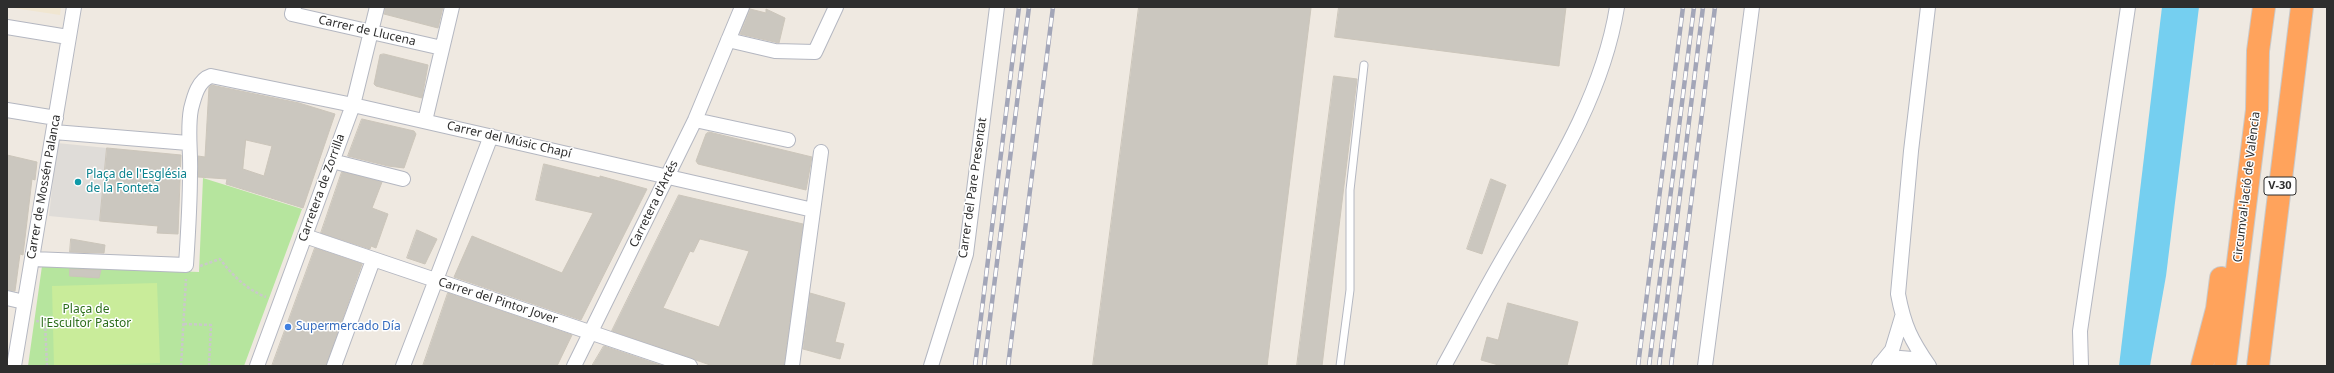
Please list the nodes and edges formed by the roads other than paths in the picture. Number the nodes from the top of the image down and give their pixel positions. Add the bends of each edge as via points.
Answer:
1 (74, 7) edge
2 (377, 7) edge
3 (452, 7) edge
4 (742, 7) edge
5 (836, 7) edge
6 (998, 7) edge
7 (1617, 7) edge
8 (1752, 7) edge
9 (1928, 7) edge
10 (2264, 7) edge
11 (2302, 7) edge
12 (2127, 9) edge
13 (293, 11) edge
14 (7, 27) edge
15 (370, 32) junction
16 (68, 37) junction
17 (728, 40) junction
18 (442, 48) junction
19 (2258, 50) junction
20 (1364, 65) dead end
21 (353, 105) junction
22 (7, 110) edge
23 (56, 118) junction
24 (696, 120) junction
25 (425, 121) junction
26 (54, 132) junction
27 (491, 136) junction
28 (788, 140) dead end
29 (188, 143) junction
30 (820, 152) dead end
31 (332, 161) junction
32 (668, 175) junction
33 (403, 180) dead end
34 (813, 210) junction
35 (305, 236) junction
36 (32, 259) junction
37 (373, 260) junction
38 (434, 280) junction
39 (7, 298) edge
40 (24, 302) junction
41 (1902, 317) junction
42 (592, 331) junction
43 (1927, 363) edge
44 (1879, 365) edge
45 (14, 366) edge
46 (257, 366) edge
47 (334, 366) edge
48 (403, 366) edge
49 (574, 366) edge
50 (690, 366) edge
51 (793, 366) edge
52 (931, 366) edge
53 (1340, 366) edge
54 (1444, 366) edge
55 (1704, 366) edge
56 (2081, 366) edge
57 (2202, 366) edge
58 (2225, 366) edge
59 (2258, 366) edge

1 - 16 street, Carrer de Mossén Palanca
2 - 15 street, Carretera de Zorrilla
3 - 18 street
4 - 17 street, Carretera d'Artés
5 - 17 street via 815,52 775,51
6 - 52 street, Carrer del Pare Presentat via 966,254
7 - 54 street via 1591,97 1572,139
8 - 55 street
9 - 41 street via 1903,230 1898,294
10 - 19 highway, Circumval·lació de València / V-30
11 - 59 highway, V-30
12 - 56 street via 2080,331
13 - 15 street, Carrer de Llucena
14 - 16 street
15 - 18 street, Carrer de Llucena
15 - 21 street, Carretera de Zorrilla
16 - 23 street, Carrer de Mossén Palanca
17 - 24 street, Carretera d'Artés
18 - 25 street
19 - 57 highway via 2243,109 2217,309
19 - 58 highway, Circumval·lació de València / V-30 via 2257,110
20 - 53 lane via 1350,190 1350,290
21 - 25 street, Carrer del Músic Chapí
21 - 29 street, Carrer del Músic Chapí via 211,76 205,78 197,90 191,110
21 - 31 street, Carretera de Zorrilla
22 - 23 street
23 - 26 street, Carrer de Mossén Palanca
24 - 28 street
24 - 32 street, Carretera d'Artés
25 - 27 street, Carrer del Músic Chapí
26 - 29 street
26 - 36 street, Carrer de Mossén Palanca
27 - 32 street, Carrer del Músic Chapí
27 - 38 street
29 - 36 street via 190,173 186,265
30 - 34 street
31 - 33 street
31 - 35 street, Carretera de Zorrilla
32 - 34 street, Carrer del Músic Chapí
32 - 42 street, Carretera d'Artés
34 - 51 street
35 - 37 street, Carrer del Pintor Jover
35 - 46 street, Carretera de Zorrilla
36 - 40 street, Carrer de Mossén Palanca
37 - 38 street, Carrer del Pintor Jover
37 - 47 street
38 - 42 street, Carrer del Pintor Jover
38 - 48 street
39 - 40 street
40 - 45 street, Carrer de Mossén Palanca
41 - 43 street via 1911,339
41 - 44 street via 1892,350
42 - 49 street, Carretera d'Artés
42 - 50 street, Carrer del Pintor Jover
43 - 44 street via 1900,358

